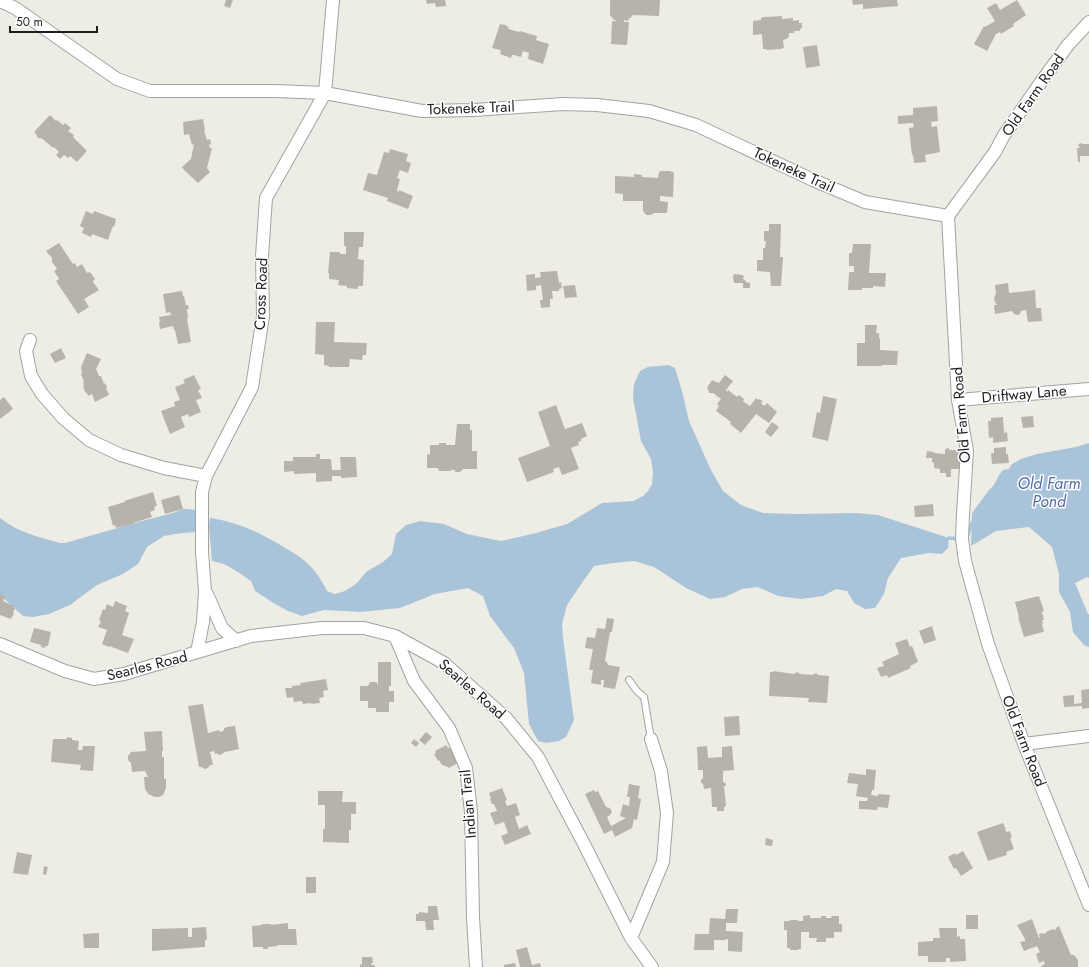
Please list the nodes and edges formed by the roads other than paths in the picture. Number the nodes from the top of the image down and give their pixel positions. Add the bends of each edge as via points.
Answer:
1 (333, 0) edge
2 (0, 1) edge
3 (1089, 22) edge
4 (325, 93) junction
5 (948, 216) junction
6 (30, 340) dead end
7 (1089, 389) edge
8 (958, 400) junction
9 (206, 476) junction
10 (205, 591) junction
11 (395, 636) junction
12 (236, 641) junction
13 (0, 644) edge
14 (197, 652) junction
15 (629, 680) dead end
16 (1089, 736) edge
17 (651, 739) joint
18 (1024, 744) junction
19 (1089, 905) edge
20 (631, 938) junction
21 (476, 967) edge
22 (652, 967) edge

1 - 4 street, Cross Road
2 - 4 street, Tokeneke Trail via 15,8 117,79 150,91
3 - 5 street, Old Farm Road via 1059,57
4 - 5 street, Tokeneke Trail via 422,111 563,104 649,111 696,125 865,202
4 - 9 street, Cross Road via 266,198 262,256 263,316 252,386
5 - 8 street, Old Farm Road
6 - 9 street via 26,351 31,376 42,394 63,418 89,440 164,468
7 - 8 street, Driftway Lane
8 - 18 street, Old Farm Road via 967,451 962,514 965,561 988,644
9 - 10 street, Cross Road via 202,492
10 - 12 street, Cross Road via 222,628
10 - 14 street, Cross Road via 203,622
11 - 12 street, Searles Road via 364,628 322,628 251,636
11 - 20 street, Searles Road via 444,663 506,718 538,758
11 - 21 street, Indian Trail via 414,681 449,728 466,768 471,812
12 - 14 street, Searles Road
13 - 14 street, Searles Road via 65,672 94,679 124,674
15 - 17 lane via 644,697
16 - 18 street
17 - 20 street via 661,771 667,814 663,862
18 - 19 street, Old Farm Road
20 - 22 street, Searles Road

